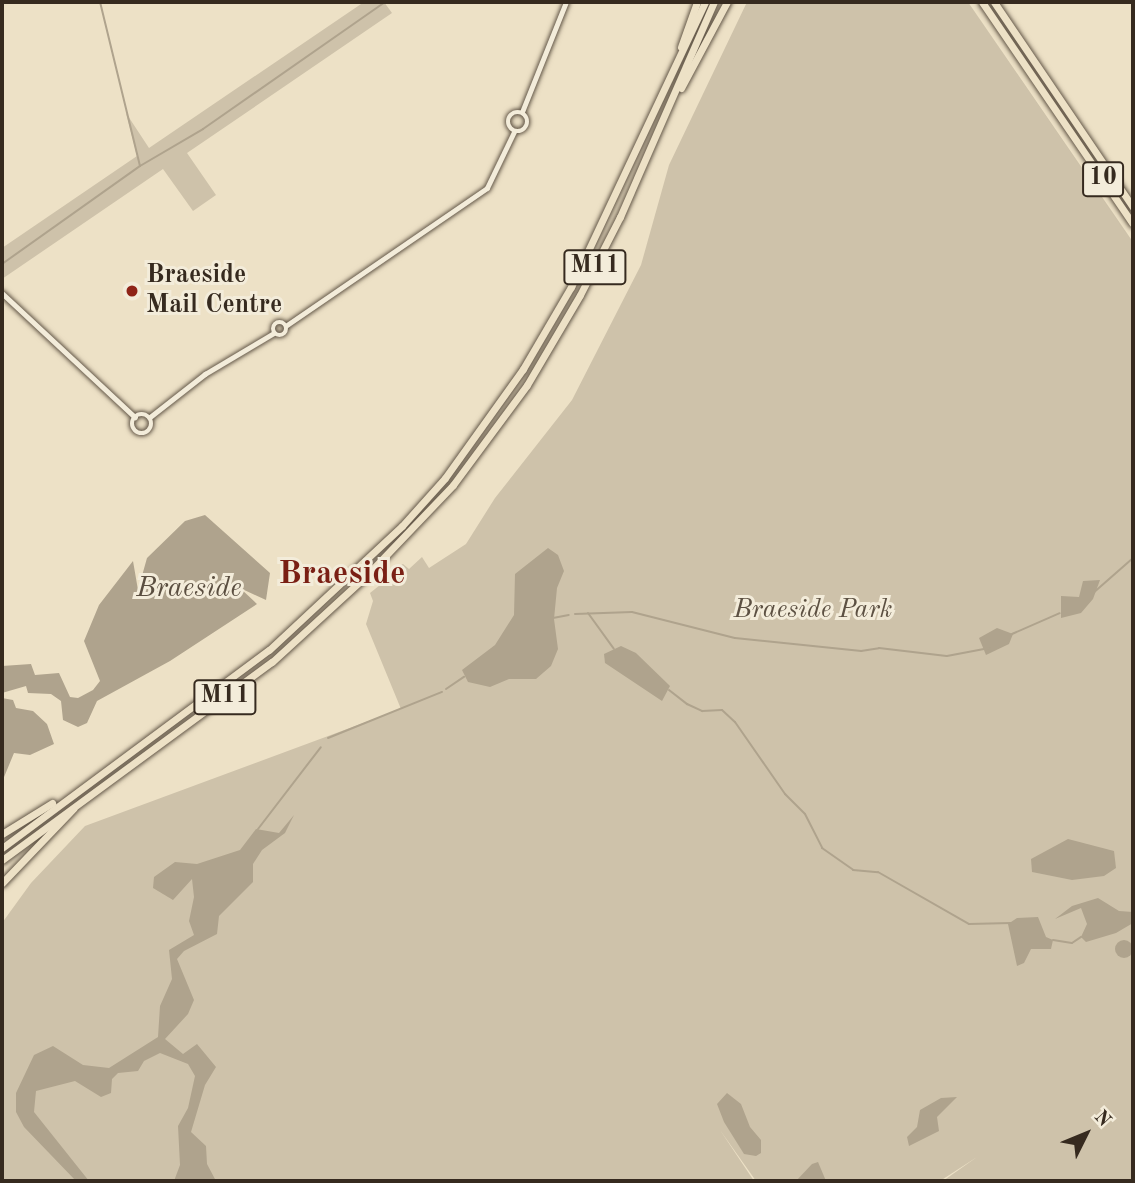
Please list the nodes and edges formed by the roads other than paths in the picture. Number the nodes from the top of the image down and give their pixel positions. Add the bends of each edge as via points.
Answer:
1 (566, 2) edge
2 (697, 2) edge
3 (705, 2) edge
4 (715, 2) edge
5 (727, 2) edge
6 (982, 2) edge
7 (994, 2) edge
8 (663, 97) junction
9 (522, 113) junction
10 (514, 132) junction
11 (1133, 206) edge
12 (1133, 224) edge
13 (605, 247) junction
14 (2, 293) edge
15 (287, 325) junction
16 (274, 333) junction
17 (135, 417) junction
18 (150, 417) junction
19 (79, 787) junction
20 (86, 796) junction
21 (2, 834) edge
22 (2, 848) edge
23 (2, 860) edge
24 (2, 883) edge

1 - 9 street
2 - 8 highway
3 - 8 highway, M11
4 - 13 highway, M11
5 - 13 highway
6 - 12 highway, 10
7 - 11 highway, 10
8 - 19 highway, M11 via 596,241 523,369 423,502 269,650
9 - 10 street via 528,126
9 - 10 street via 508,119
10 - 15 street via 487,188
13 - 20 highway, M11 via 527,385 430,509 272,662
14 - 17 street
15 - 16 street via 284,335
15 - 16 street via 276,323
16 - 18 street via 205,373
17 - 18 street
17 - 18 street via 132,427 141,435 152,428
19 - 21 highway
19 - 22 highway, M11
20 - 23 highway, M11
20 - 24 highway

